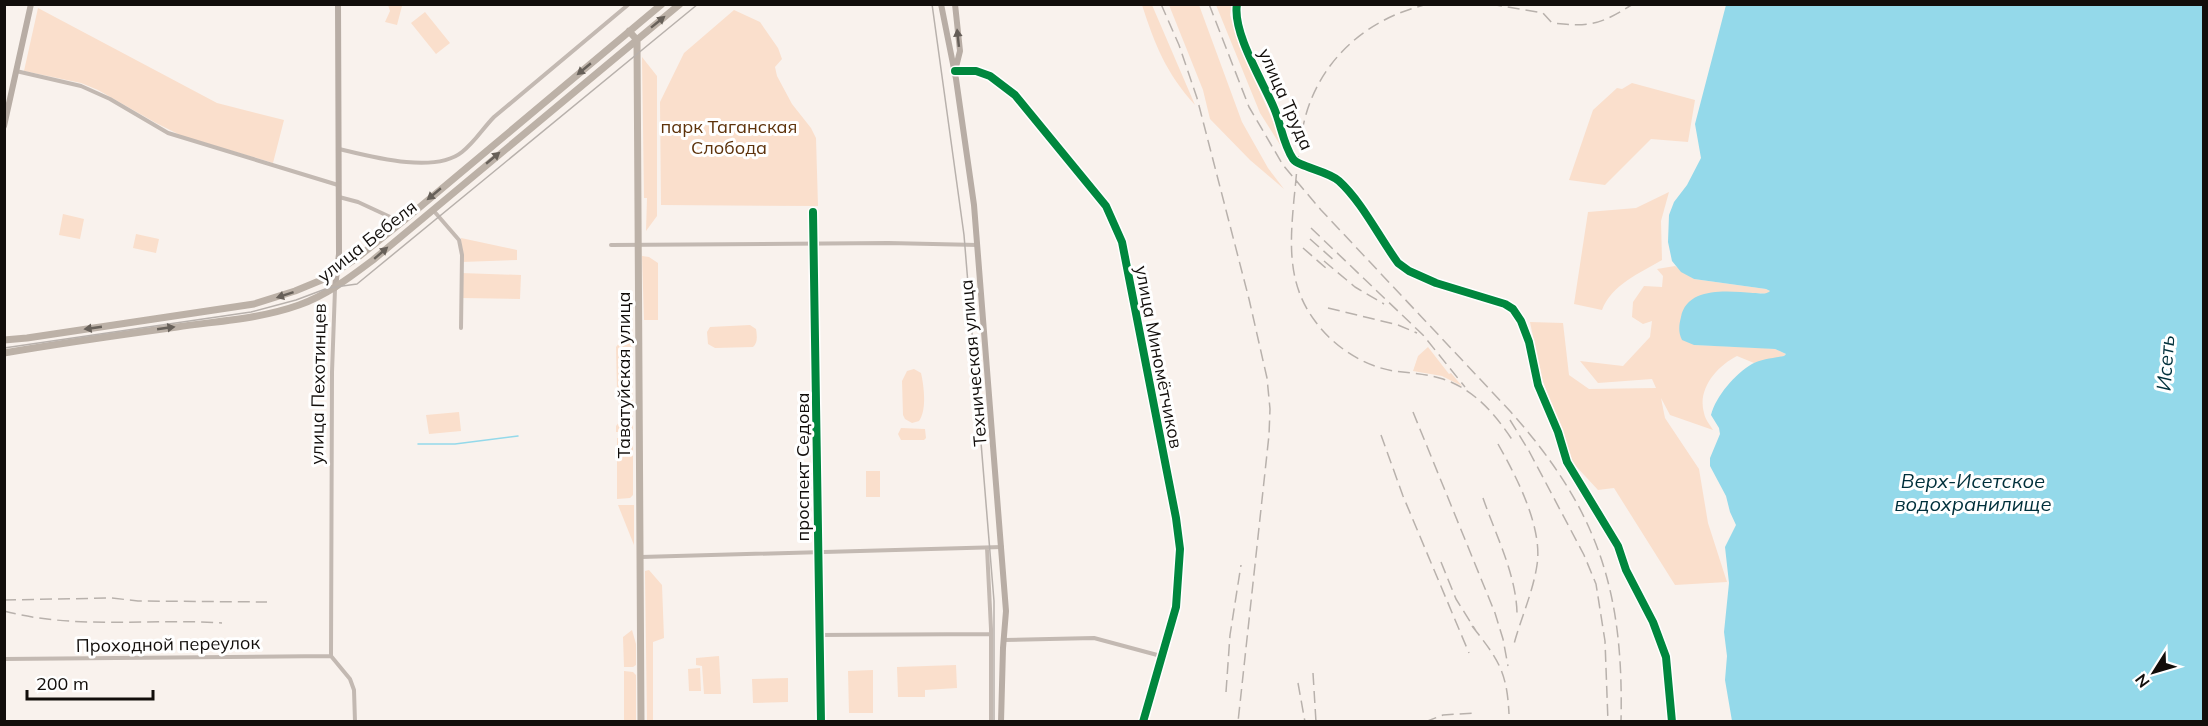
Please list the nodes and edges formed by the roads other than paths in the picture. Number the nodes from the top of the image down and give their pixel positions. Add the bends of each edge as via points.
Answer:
1 (31, 4) edge
2 (338, 4) edge
3 (629, 4) edge
4 (662, 4) edge
5 (680, 4) edge
6 (941, 4) edge
7 (955, 4) edge
8 (1236, 4) edge
9 (629, 31) junction
10 (637, 40) junction
11 (16, 71) junction
12 (955, 71) junction
13 (4, 126) edge
14 (339, 149) junction
15 (339, 185) junction
16 (339, 197) junction
17 (432, 209) junction
18 (813, 212) dead end
19 (402, 222) junction
20 (815, 244) junction
21 (611, 245) dead end
22 (978, 245) junction
23 (638, 246) junction
24 (338, 271) junction
25 (335, 288) junction
26 (461, 328) dead end
27 (4, 340) edge
28 (4, 353) edge
29 (1003, 547) junction
30 (987, 548) junction
31 (817, 553) junction
32 (640, 557) junction
33 (992, 634) junction
34 (818, 635) junction
35 (1004, 640) junction
36 (331, 656) junction
37 (1161, 656) junction
38 (4, 659) edge
39 (356, 722) edge
40 (641, 722) edge
41 (820, 722) edge
42 (991, 722) edge
43 (1001, 722) edge
44 (1143, 722) edge
45 (1672, 722) edge

1 - 11 main road
2 - 14 main road, улица Пехотинцев
3 - 14 street via 494,117 461,153 447,161 420,163
4 - 9 main road, улица Бебеля
10 -> 5 main road, улица Бебеля
6 - 12 main road, Техническая улица
12 -> 7 main road via 960,51
8 - 45 street, улица Труда via 1243,40 1293,159 1337,179 1404,268 1505,304 1516,313 1524,327 1538,385 1567,462 1618,546 1653,622 1666,657
9 - 10 main road
9 -> 19 main road, улица Бебеля
17 -> 10 main road, улица Бебеля
10 - 23 main road, Таватуйская улица
11 - 13 main road
11 - 15 street via 81,86 168,133
12 - 22 main road, Техническая улица
12 - 37 street, улица Миномётчиков via 990,76 1015,95 1106,206 1122,242 1180,549 1176,607
14 - 15 main road, улица Пехотинцев
15 - 16 main road, улица Пехотинцев
16 - 19 street
16 - 24 main road, улица Пехотинцев
25 -> 17 main road, улица Бебеля
17 - 26 street via 459,240
18 - 20 street, проспект Седова
19 - 24 main road, улица Бебеля
20 - 22 street
20 - 23 street
20 - 31 street, проспект Седова
21 - 23 street
22 - 29 main road, Техническая улица
23 - 32 main road, Таватуйская улица
24 - 25 main road, улица Пехотинцев
24 -> 27 main road, улица Бебеля via 310,286 254,304
28 -> 25 main road, улица Бебеля via 276,311
25 - 36 street, улица Пехотинцев
29 - 30 street
29 - 35 main road, Техническая улица
30 - 31 street
30 - 33 street
31 - 32 street
31 - 34 street, проспект Седова
32 - 40 main road, Таватуйская улица
33 - 34 street
33 - 42 street
34 - 41 street, проспект Седова
35 - 37 street via 1094,638
35 - 43 main road, Техническая улица
36 - 38 street, Проходной переулок
36 - 39 street via 350,679
37 - 44 street, улица Миномётчиков

